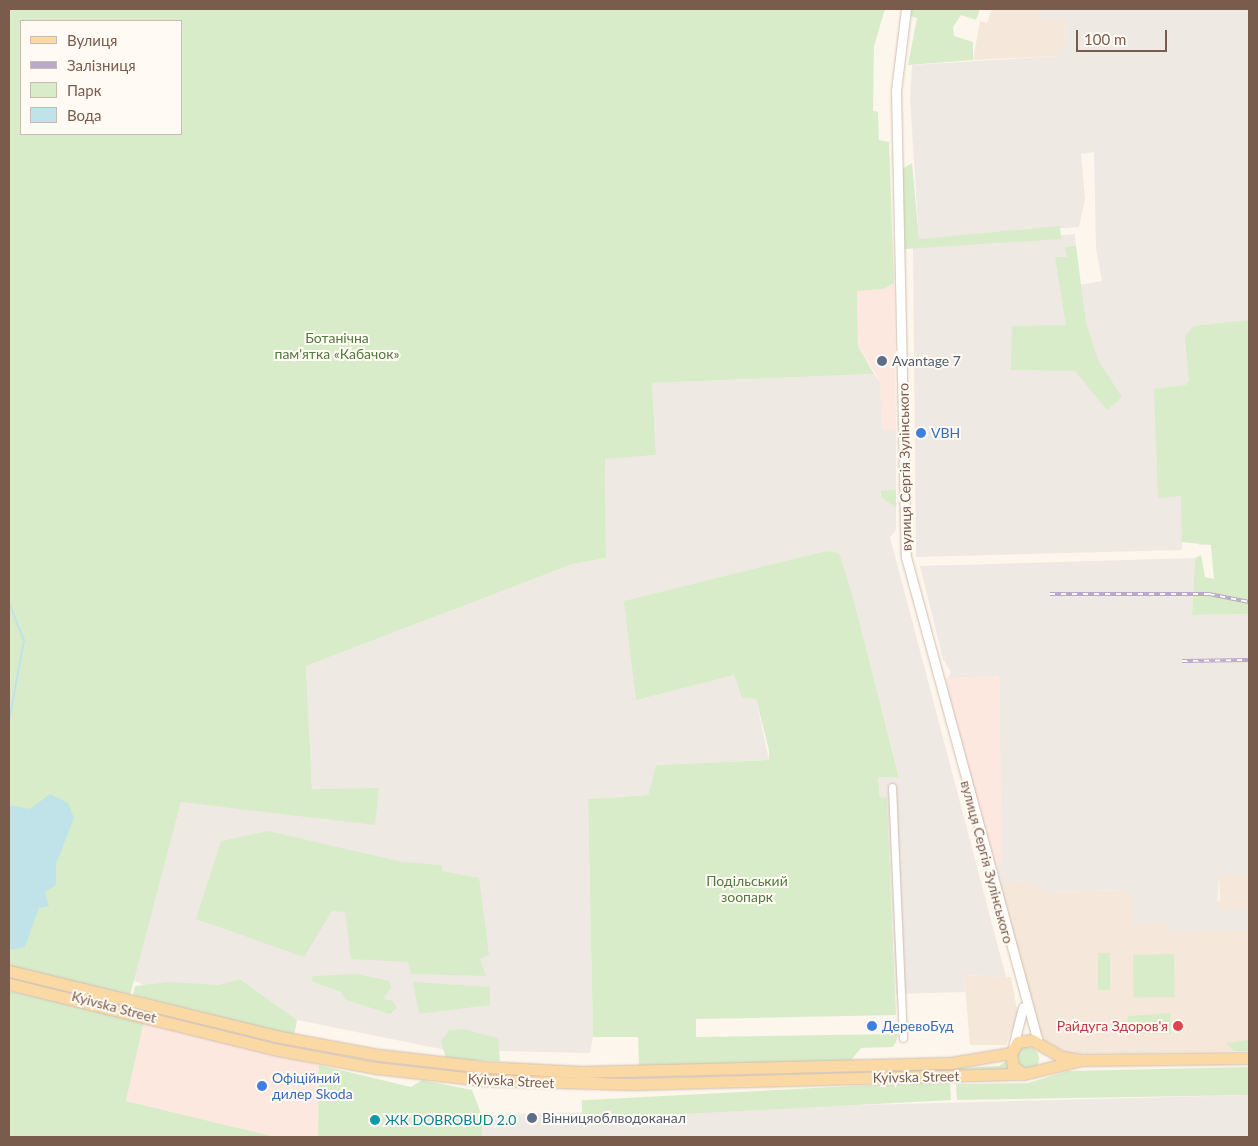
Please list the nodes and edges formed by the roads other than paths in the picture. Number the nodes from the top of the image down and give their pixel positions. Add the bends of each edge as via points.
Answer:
1 (906, 9) edge
2 (892, 787) dead end
3 (9, 970) edge
4 (9, 984) edge
5 (1024, 1001) junction
6 (903, 1038) dead end
7 (1040, 1045) junction
8 (1012, 1050) junction
9 (379, 1055) junction
10 (1249, 1058) edge
11 (1082, 1060) junction
12 (462, 1065) junction
13 (869, 1065) junction
14 (376, 1068) junction
15 (1038, 1072) junction
16 (1023, 1074) junction
17 (460, 1078) junction
18 (869, 1078) junction

1 - 5 street, вулиця Сергія Зулінського via 896,90 906,557
2 - 6 street
3 - 9 main road, Kyivska Street via 275,1036
4 - 14 main road, Kyivska Street via 273,1049
5 - 7 street, вулиця Сергія Зулінського
5 - 8 street
7 - 8 main road via 1024,1040
7 - 11 main road via 1062,1057
7 - 15 main road via 1045,1061
8 - 13 main road, Kyivska Street via 963,1062
8 - 16 main road via 1013,1066
9 - 12 main road, Kyivska Street
9 - 14 main road
10 - 11 main road
11 - 15 main road
12 - 13 main road, Kyivska Street via 582,1072
12 - 17 main road
13 - 18 main road
14 - 17 main road, Kyivska Street
15 - 16 main road
16 - 18 main road, Kyivska Street
17 - 18 main road, Kyivska Street via 576,1084

